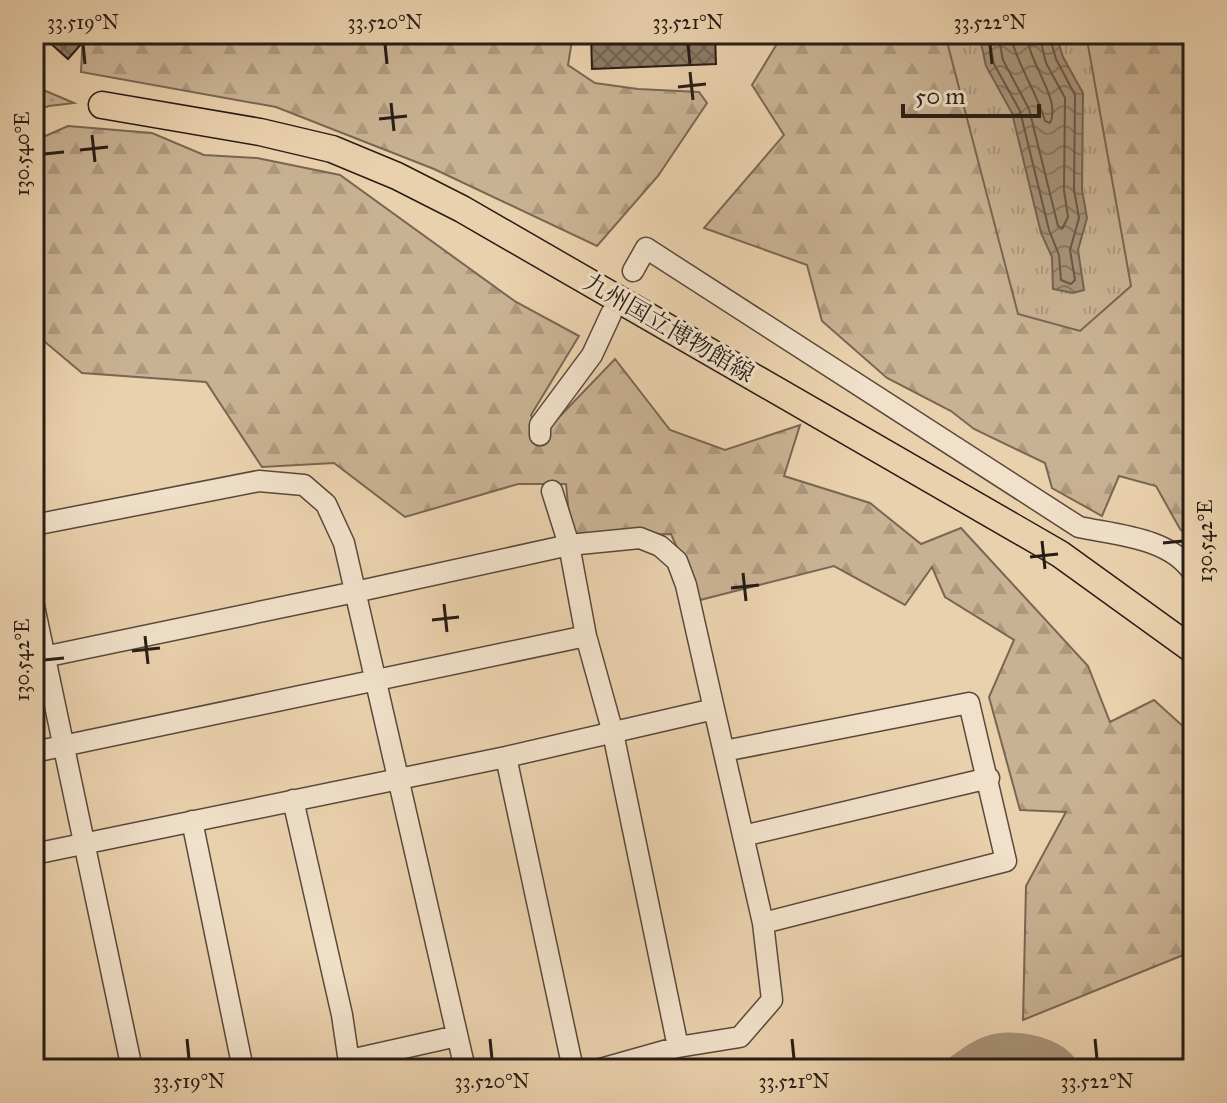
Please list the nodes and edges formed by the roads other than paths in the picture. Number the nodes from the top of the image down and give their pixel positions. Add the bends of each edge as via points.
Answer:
1 (102, 105) dead end
2 (633, 271) dead end
3 (611, 314) dead end
4 (540, 435) dead end
5 (552, 491) dead end
6 (34, 525) edge
7 (569, 545) junction
8 (1193, 573) edge
9 (355, 592) junction
10 (34, 606) edge
11 (586, 636) junction
12 (1193, 650) edge
13 (40, 658) edge
14 (376, 682) junction
15 (714, 709) junction
16 (613, 733) junction
17 (64, 745) junction
18 (724, 751) junction
19 (34, 752) edge
20 (506, 757) junction
21 (399, 778) junction
22 (989, 778) junction
23 (293, 800) junction
24 (192, 821) junction
25 (743, 836) junction
26 (84, 844) junction
27 (34, 854) edge
28 (763, 923) junction
29 (457, 1036) junction
30 (678, 1047) junction
31 (350, 1064) edge
32 (132, 1069) edge
33 (243, 1069) edge
34 (465, 1069) edge
35 (573, 1069) edge
36 (600, 1069) edge

1 - 12 main road, 九州国立博物館線 via 332,149 397,176 966,498 1060,554
2 - 8 street via 646,248 1079,527 1149,542 1184,559
3 - 4 street via 592,355 540,425
5 - 7 street
6 - 9 street via 259,481 304,485 326,504 344,543
7 - 9 street
7 - 11 street
7 - 15 street via 640,538 677,561
9 - 13 street
9 - 14 street
10 - 13 street
11 - 14 street
11 - 16 street
13 - 17 street
14 - 17 street
14 - 21 street
15 - 16 street
15 - 18 street
16 - 20 street
16 - 30 street
17 - 19 street
17 - 26 street
18 - 22 street via 969,703
18 - 25 street
20 - 21 street
20 - 35 street
21 - 23 street
21 - 29 street
22 - 25 street
22 - 28 street via 1006,861
23 - 24 street
23 - 31 street
24 - 26 street
24 - 33 street
25 - 28 street
26 - 27 street
26 - 32 street
28 - 30 street via 772,1000 740,1037
29 - 31 street
29 - 34 street
30 - 36 street

